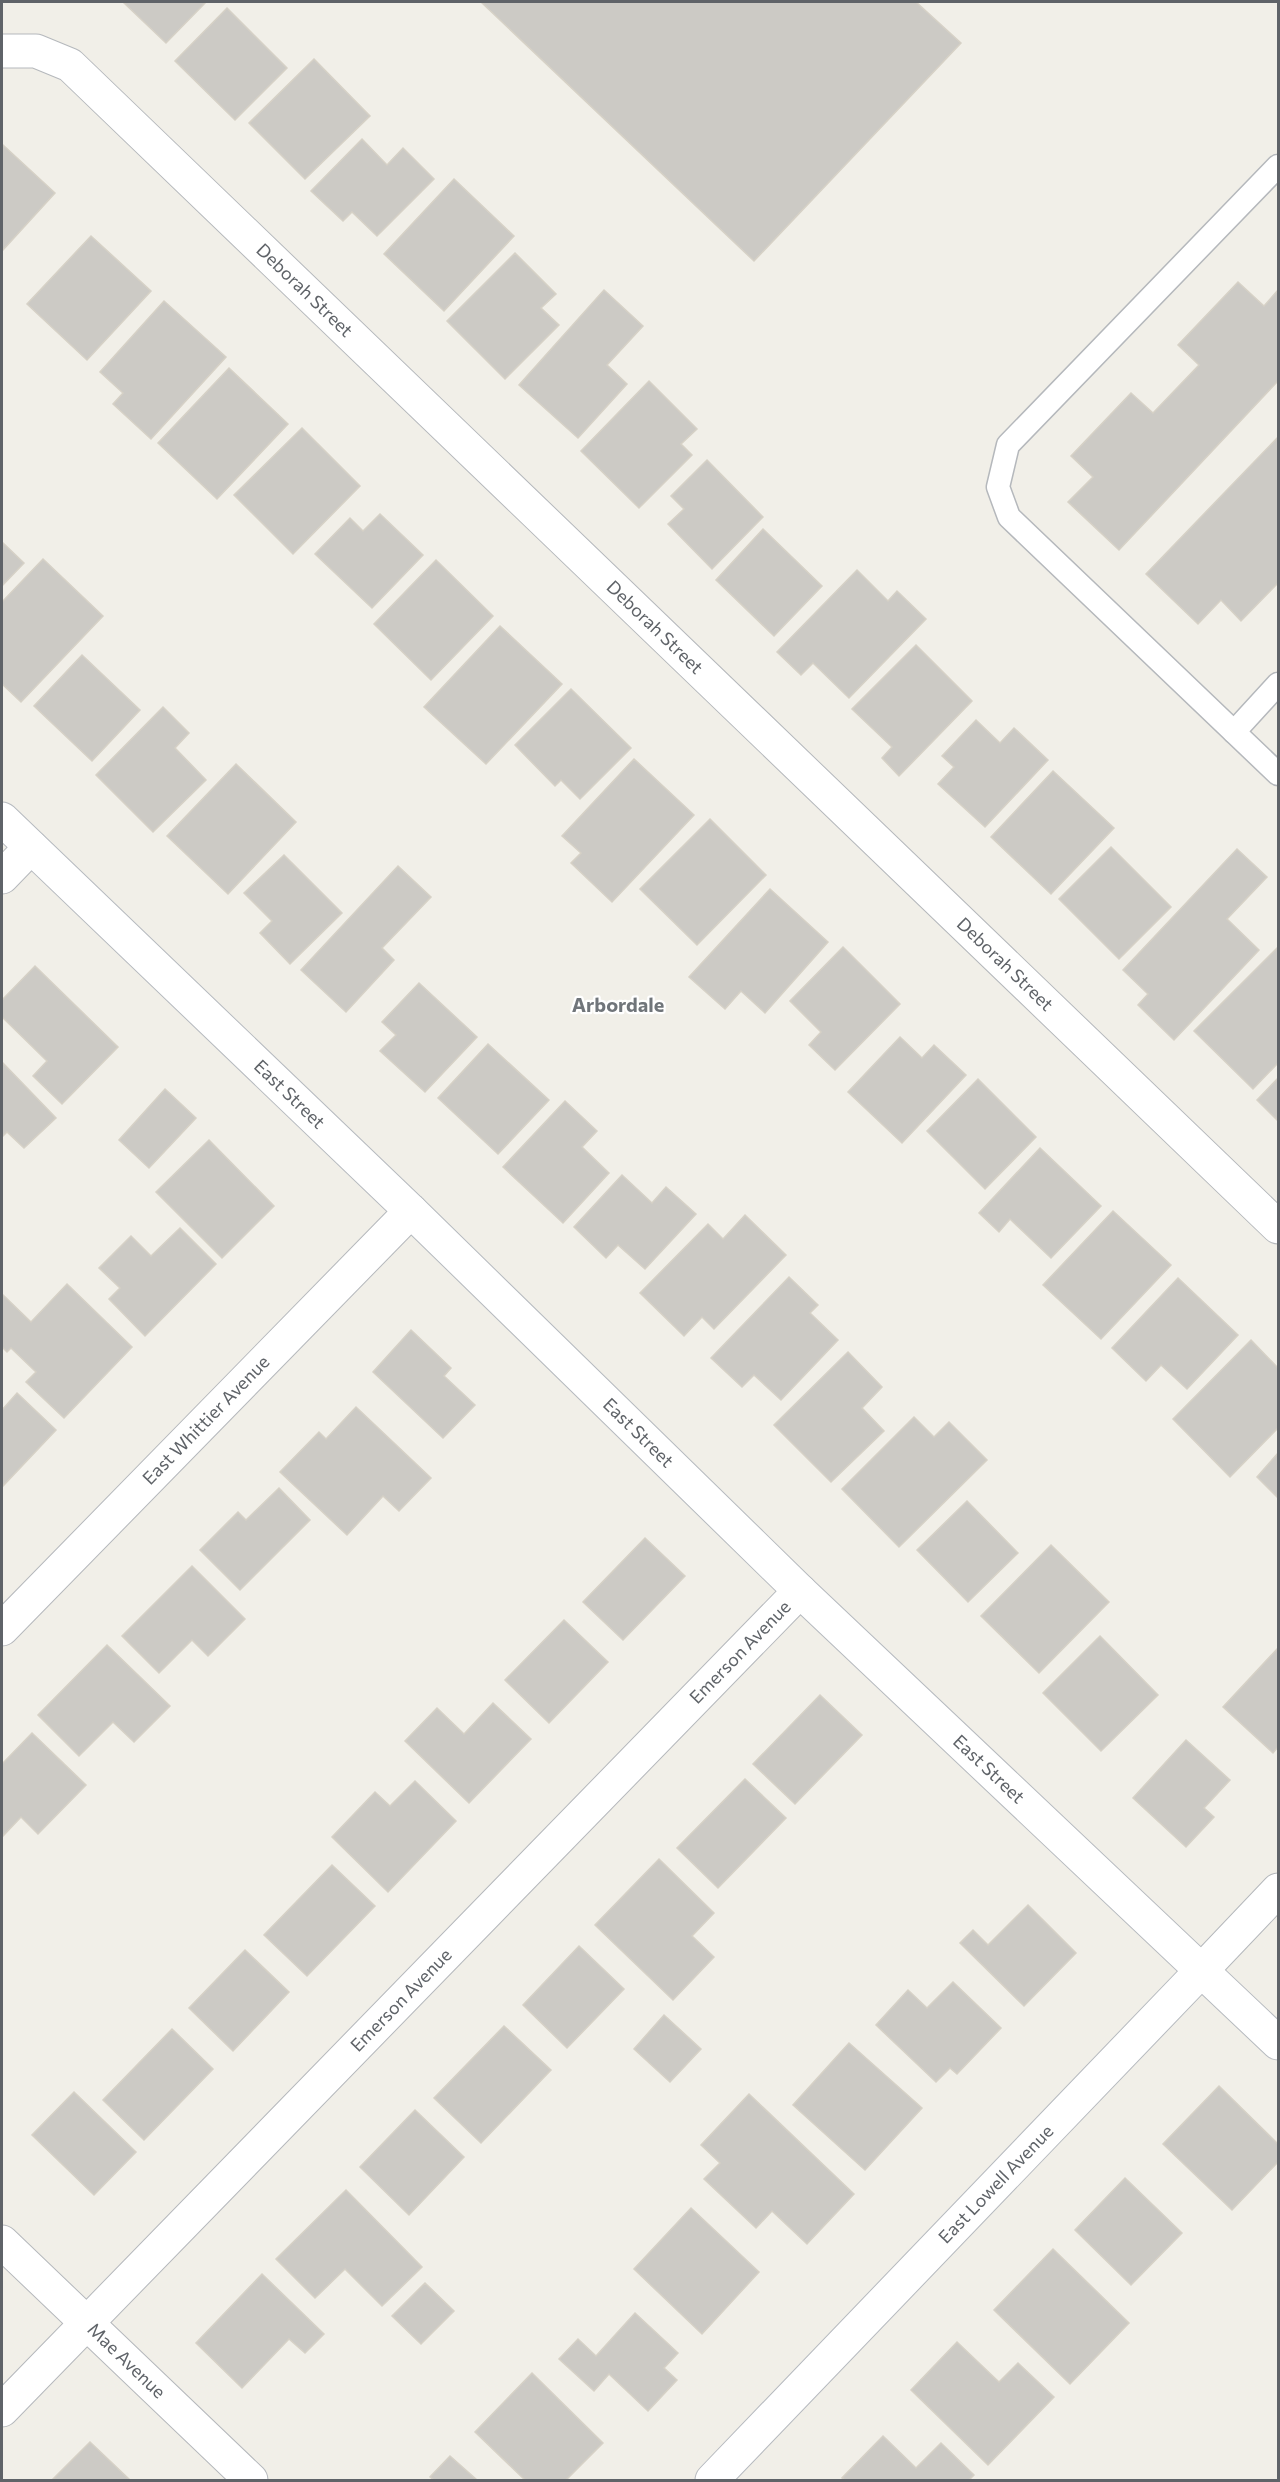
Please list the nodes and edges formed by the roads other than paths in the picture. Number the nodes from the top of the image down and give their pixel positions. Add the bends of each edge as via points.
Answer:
1 (11, 50) edge
2 (1278, 165) edge
3 (1278, 684) edge
4 (1234, 732) junction
5 (1278, 774) edge
6 (2, 819) edge
7 (31, 847) junction
8 (2, 877) edge
9 (411, 1211) junction
10 (1278, 1227) edge
11 (800, 1591) junction
12 (2, 1629) edge
13 (1278, 1890) edge
14 (1202, 1970) junction
15 (1278, 2043) edge
16 (2, 2242) edge
17 (86, 2323) junction
18 (2, 2410) edge
19 (251, 2481) edge
20 (712, 2481) edge

1 - 10 street, Deborah Street via 36,51 70,65
2 - 4 lane via 1008,445 998,488 1009,517
3 - 4 lane
4 - 5 lane
6 - 7 street, East Street
7 - 8 street
7 - 9 street, East Street
9 - 11 street, East Street
9 - 12 street, East Whittier Avenue
11 - 14 street, East Street
11 - 17 street, Emerson Avenue
13 - 14 street, East Lowell Avenue
14 - 15 street, East Street
14 - 20 street, East Lowell Avenue
16 - 17 street, Mae Avenue
17 - 18 street, Emerson Avenue
17 - 19 street, Mae Avenue

